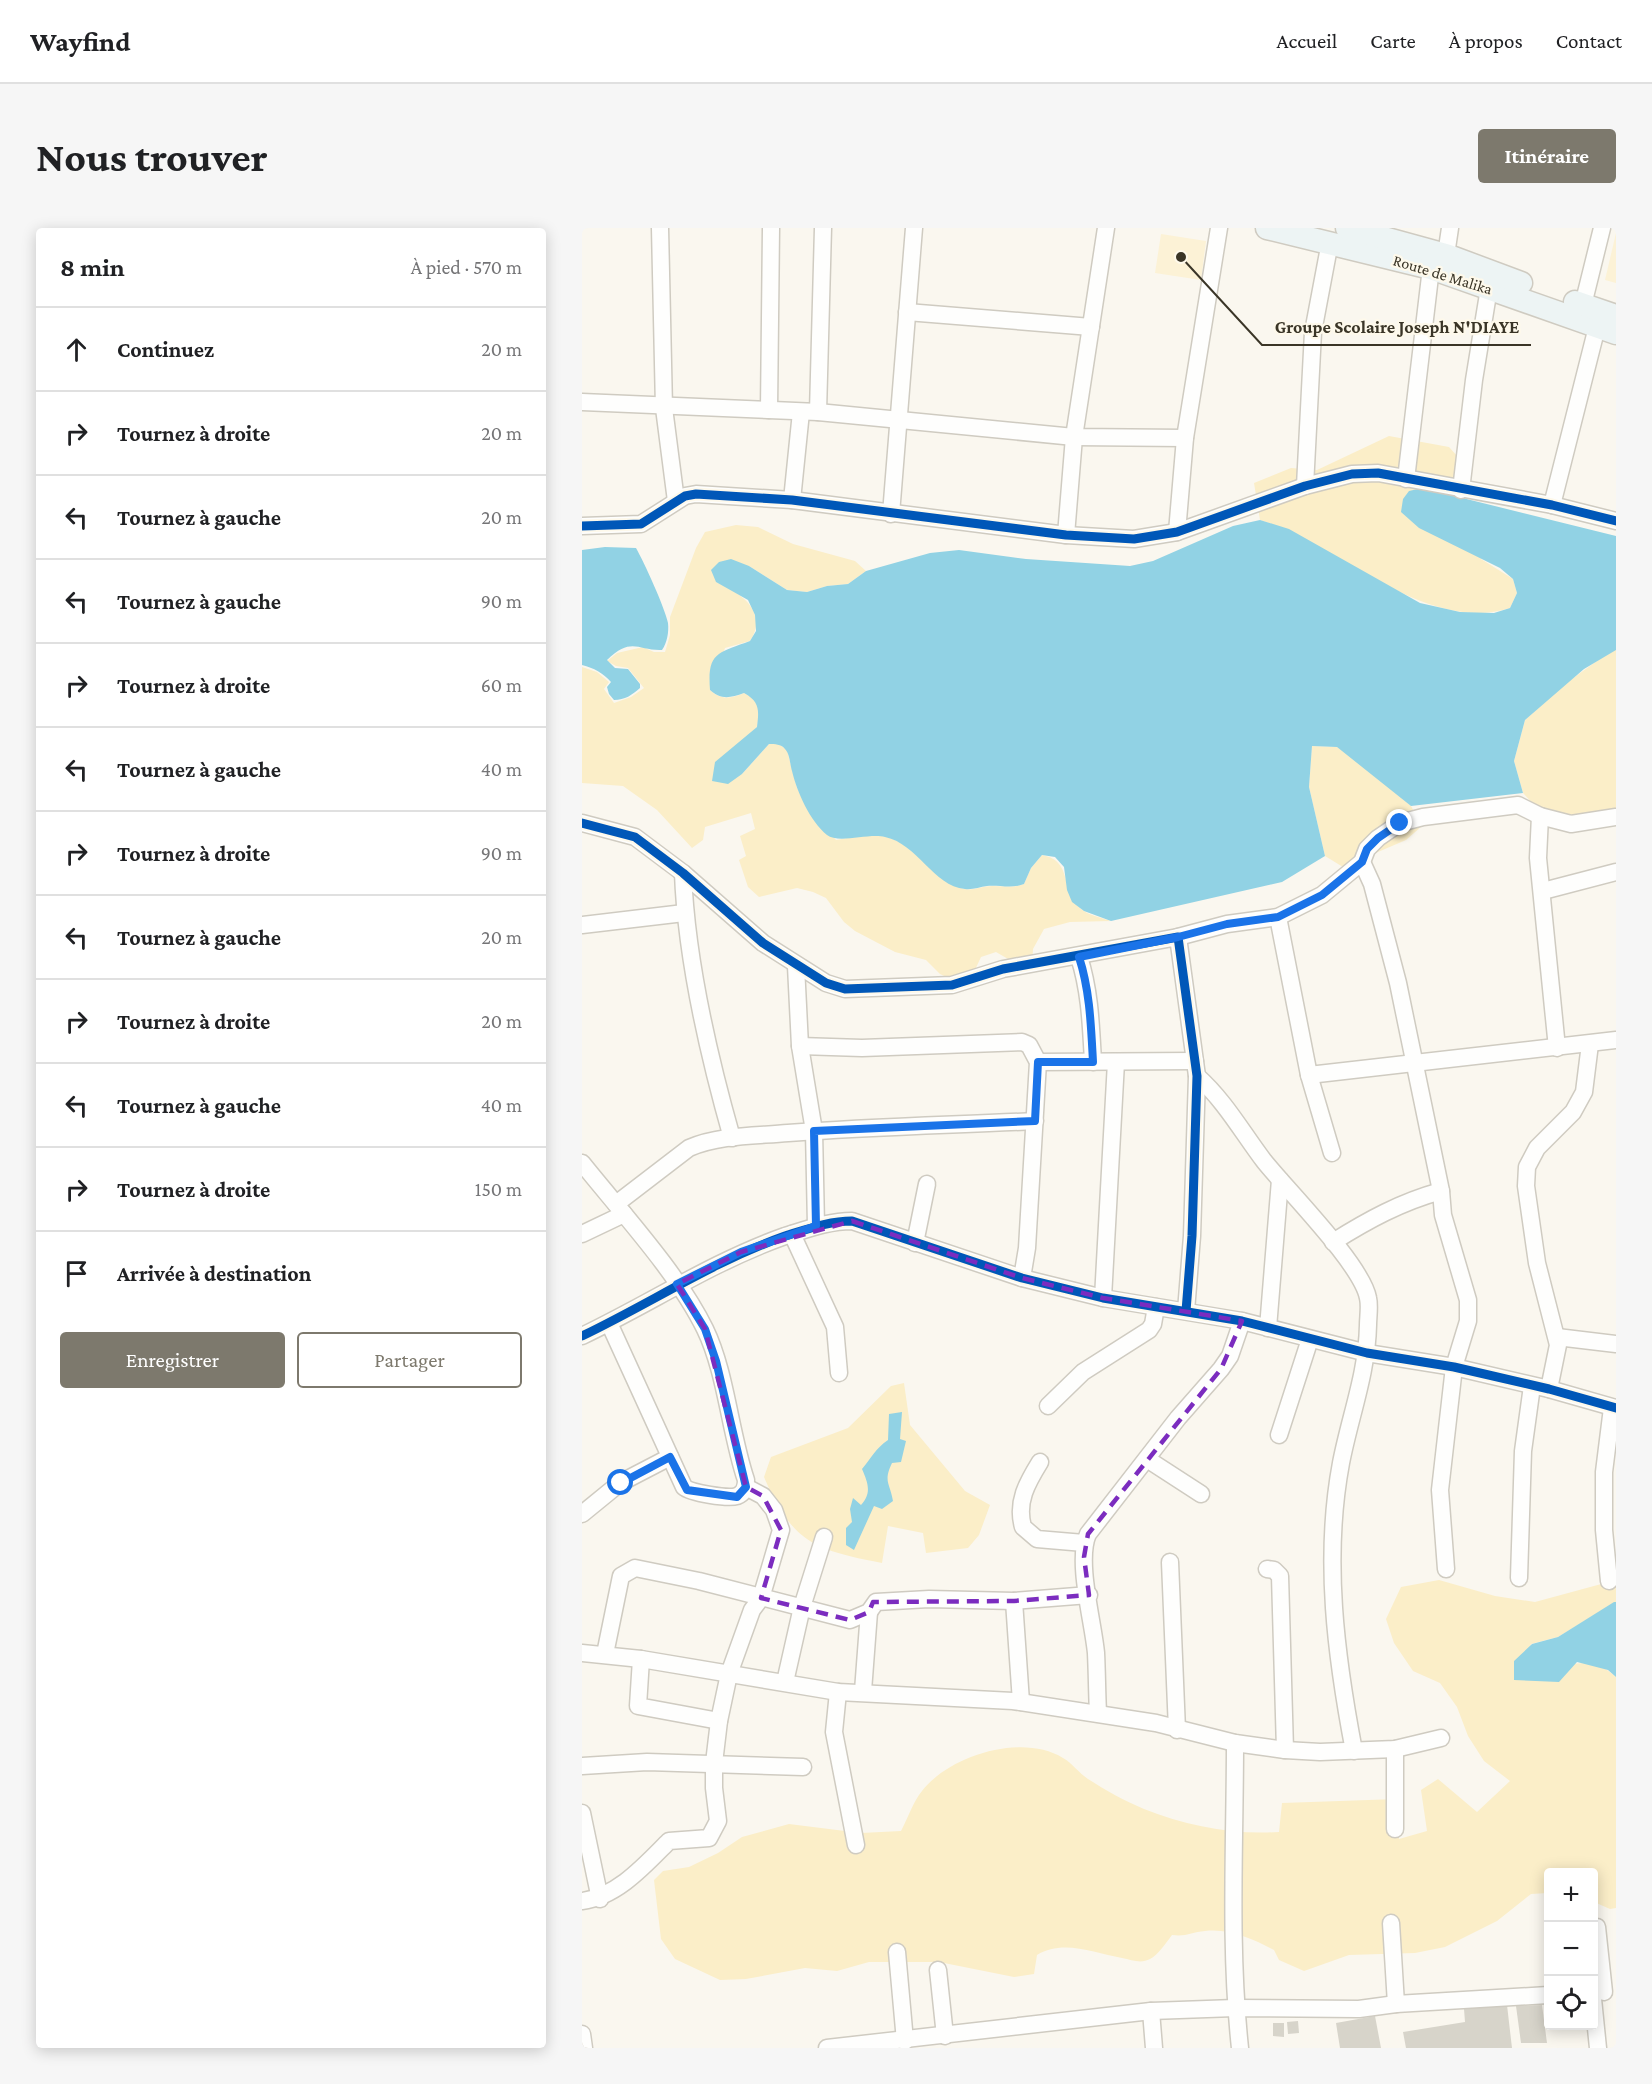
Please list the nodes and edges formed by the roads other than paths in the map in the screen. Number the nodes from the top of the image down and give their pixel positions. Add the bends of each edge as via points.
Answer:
1 (660, 228) edge
2 (771, 228) edge
3 (823, 228) edge
4 (914, 228) edge
5 (1106, 228) edge
6 (1219, 228) edge
7 (1267, 228) edge
8 (1450, 228) edge
9 (1602, 228) edge
10 (1339, 235) edge
11 (1438, 262) junction
12 (1489, 288) junction
13 (1583, 304) junction
14 (907, 312) junction
15 (1610, 325) edge
16 (1091, 327) junction
17 (582, 402) edge
18 (664, 408) junction
19 (769, 410) junction
20 (810, 412) junction
21 (899, 421) junction
22 (1074, 437) junction
23 (1185, 438) junction
24 (1406, 479) junction
25 (1305, 486) junction
26 (1461, 490) junction
27 (792, 500) junction
28 (676, 501) junction
29 (1552, 505) junction
30 (891, 514) junction
31 (1616, 520) edge
32 (582, 526) edge
33 (1177, 532) junction
34 (1066, 536) junction
35 (1540, 816) junction
36 (1616, 817) edge
37 (582, 823) edge
38 (1362, 862) junction
39 (1616, 872) edge
40 (683, 873) junction
41 (1542, 891) junction
42 (684, 913) junction
43 (1278, 917) junction
44 (582, 925) edge
45 (1178, 937) junction
46 (1079, 957) junction
47 (796, 966) junction
48 (1616, 1040) edge
49 (1590, 1044) junction
50 (800, 1046) junction
51 (1557, 1048) junction
52 (1038, 1062) junction
53 (1093, 1062) junction
54 (1116, 1062) junction
55 (1413, 1062) junction
56 (1196, 1069) junction
57 (1310, 1075) junction
58 (1035, 1121) junction
59 (814, 1131) junction
60 (732, 1138) junction
61 (1332, 1153) dead end
62 (582, 1163) edge
63 (1280, 1180) junction
64 (927, 1184) dead end
65 (1441, 1191) junction
66 (620, 1209) junction
67 (816, 1226) junction
68 (582, 1234) edge
69 (792, 1234) junction
70 (1333, 1242) junction
71 (915, 1244) junction
72 (1022, 1278) junction
73 (677, 1284) junction
74 (1103, 1298) junction
75 (1156, 1307) junction
76 (1185, 1311) junction
77 (1242, 1321) junction
78 (609, 1323) junction
79 (1268, 1328) junction
80 (582, 1335) edge
81 (1557, 1337) junction
82 (1311, 1339) junction
83 (1616, 1344) edge
84 (1367, 1353) junction
85 (1454, 1367) junction
86 (839, 1373) dead end
87 (1532, 1386) junction
88 (1549, 1389) junction
89 (1048, 1406) dead end
90 (1614, 1408) edge
91 (1279, 1435) dead end
92 (670, 1457) junction
93 (1147, 1459) junction
94 (1040, 1462) dead end
95 (746, 1487) junction
96 (1201, 1494) dead end
97 (582, 1514) edge
98 (824, 1537) dead end
99 (1084, 1544) junction
100 (1170, 1562) dead end
101 (1267, 1569) dead end
102 (1446, 1569) dead end
103 (1519, 1578) dead end
104 (1609, 1581) dead end
105 (1089, 1595) junction
106 (761, 1598) junction
107 (1014, 1601) junction
108 (802, 1607) junction
109 (869, 1612) junction
110 (582, 1653) edge
111 (605, 1654) junction
112 (641, 1659) junction
113 (729, 1674) junction
114 (785, 1683) junction
115 (863, 1691) junction
116 (838, 1692) junction
117 (1021, 1702) junction
118 (1098, 1713) junction
119 (719, 1720) junction
120 (1177, 1730) junction
121 (1441, 1738) dead end
122 (1235, 1743) junction
123 (1395, 1749) junction
124 (1286, 1750) junction
125 (1353, 1752) junction
126 (714, 1762) junction
127 (582, 1766) edge
128 (803, 1767) dead end
129 (582, 1813) edge
130 (1395, 1829) dead end
131 (856, 1845) dead end
132 (600, 1899) junction
133 (582, 1901) edge
134 (1391, 1923) dead end
135 (1598, 1940) edge
136 (897, 1952) dead end
137 (938, 1970) dead end
138 (1602, 1994) edge
139 (1544, 1995) edge
140 (1396, 2004) junction
141 (1235, 2007) junction
142 (1150, 2011) junction
143 (582, 2034) edge
144 (945, 2036) junction
145 (905, 2041) junction
146 (584, 2048) edge
147 (827, 2048) edge
148 (1154, 2048) edge
149 (1240, 2048) edge
150 (1598, 2048) edge

1 - 18 street
2 - 19 street
3 - 20 street
4 - 14 street
5 - 16 street
6 - 23 street
7 - 10 main road, Route de Malika
8 - 11 street
9 - 13 street
10 - 11 main road, Route de Malika
10 - 25 street via 1313,332
11 - 12 main road, Route de Malika
11 - 13 main road, Route de Malika
11 - 24 street
12 - 15 main road, Route de Malika
12 - 26 street
13 - 15 main road, Route de Malika
14 - 16 street
14 - 21 street
15 - 29 street
16 - 22 street
17 - 18 street
18 - 19 street
18 - 28 street
19 - 20 street
20 - 21 street
20 - 27 street
21 - 22 street
21 - 30 street
22 - 23 street
22 - 34 street
23 - 33 street
24 - 25 street via 1365,473
24 - 26 street
25 - 33 street
26 - 29 street
27 - 28 street via 696,494
27 - 30 street
28 - 32 street via 641,524
29 - 31 street
30 - 34 street
33 - 34 street via 1134,539
35 - 36 street via 1571,824
35 - 38 street via 1518,805 1423,817 1400,823 1378,838 1367,849
35 - 41 street via 1538,858
37 - 40 street via 635,837
38 - 43 street via 1322,895
38 - 55 street via 1372,884 1398,983
39 - 41 street
40 - 42 street
40 - 47 street via 763,943
41 - 51 street
42 - 44 street
42 - 60 street
43 - 45 street via 1227,924
43 - 57 street
45 - 46 street
45 - 56 street
46 - 47 street via 1003,969 952,985 894,988 846,989
46 - 53 street via 1090,1010
47 - 50 street
48 - 49 street
49 - 51 street
49 - 81 street via 1584,1092 1573,1112 1537,1148 1527,1167 1537,1263
50 - 52 street via 862,1048 1022,1042 1029,1045
50 - 59 street
51 - 55 street
52 - 53 street
52 - 58 street
53 - 54 street
54 - 56 street
54 - 74 street
55 - 57 street
55 - 65 street
56 - 63 street
56 - 76 street via 1192,1236
57 - 61 street
58 - 59 street
58 - 72 street
59 - 60 street
59 - 67 street
60 - 66 street via 689,1148
62 - 66 street
63 - 70 street
63 - 79 street
64 - 71 street
65 - 70 street via 1371,1218
65 - 85 street via 1443,1215 1468,1300 1468,1321
66 - 68 street
66 - 73 street
67 - 69 street
67 - 71 street via 852,1221
69 - 73 street via 741,1252
69 - 86 street via 835,1327
70 - 84 street via 1362,1281 1369,1298
71 - 72 street
72 - 74 street
73 - 78 street
73 - 95 street via 705,1329 716,1361
74 - 75 street
75 - 76 street
75 - 89 street via 1149,1330 1083,1372
76 - 77 street
77 - 79 street
77 - 93 street via 1230,1356
78 - 80 street
78 - 92 street
79 - 82 street
81 - 83 street
81 - 88 street
82 - 84 street
82 - 91 street
84 - 85 street
84 - 125 street via 1341,1463 1334,1538 1335,1635
85 - 87 street
85 - 102 street via 1440,1490
87 - 88 street
87 - 103 street via 1523,1451
88 - 90 street
90 - 104 street via 1604,1472
92 - 95 street via 684,1487 692,1492 737,1497
92 - 97 street via 621,1483
93 - 96 street
93 - 99 street
94 - 99 street via 1025,1486 1021,1504 1023,1527 1037,1539
95 - 106 street via 763,1496 774,1510 781,1530
98 - 108 street
99 - 105 street
100 - 120 street
101 - 124 street via 1280,1576
105 - 107 street
105 - 118 street
106 - 108 street
106 - 111 street via 699,1581 634,1568 627,1570 621,1576
106 - 113 street via 752,1610
107 - 109 street via 876,1602
107 - 117 street
108 - 109 street via 850,1620
108 - 114 street
109 - 115 street
110 - 111 street
111 - 112 street
112 - 113 street
112 - 119 street via 638,1706
113 - 114 street
113 - 119 street
114 - 116 street
115 - 116 street
115 - 117 street
116 - 131 street via 834,1732
117 - 118 street
118 - 120 street
119 - 126 street
120 - 122 street
121 - 123 street
122 - 124 street
122 - 141 street
123 - 125 street
123 - 130 street
124 - 125 street
126 - 127 street
126 - 128 street
126 - 132 street via 718,1821 714,1833 709,1838 669,1841 642,1868
129 - 132 street
132 - 133 street
134 - 140 street
135 - 138 street
136 - 145 street
137 - 144 street
138 - 150 street
139 - 140 street
140 - 141 street via 1359,2009
141 - 142 street
141 - 149 street
142 - 144 street
142 - 148 street
143 - 146 street
144 - 145 street
145 - 147 street

